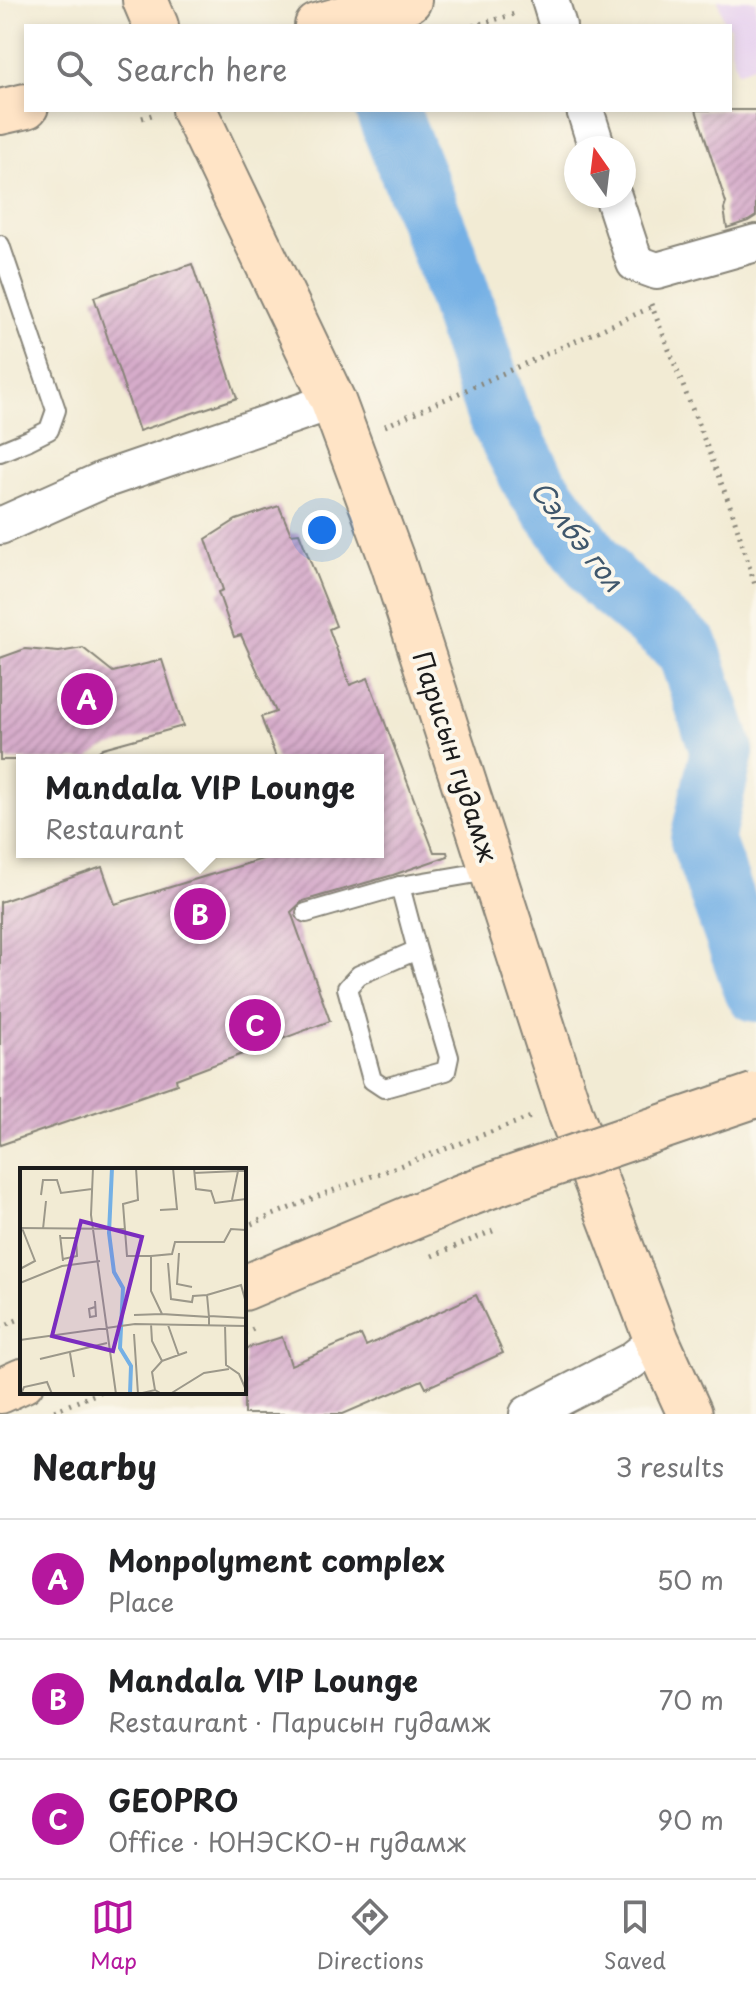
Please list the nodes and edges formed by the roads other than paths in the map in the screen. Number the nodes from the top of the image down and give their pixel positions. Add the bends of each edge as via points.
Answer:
1 (145, 0) edge
2 (409, 0) edge
3 (550, 0) edge
4 (155, 24) edge
5 (324, 24) edge
6 (557, 24) edge
7 (24, 106) edge
8 (0, 112) edge
9 (195, 112) edge
10 (586, 112) edge
11 (593, 136) edge
12 (617, 208) edge
13 (756, 243) edge
14 (0, 245) edge
15 (333, 401) junction
16 (0, 452) edge
17 (0, 526) edge
18 (489, 859) junction
19 (400, 886) junction
20 (306, 913) dead end
21 (417, 950) junction
22 (756, 1095) edge
23 (246, 1287) edge
24 (657, 1341) junction
25 (20, 1382) edge
26 (0, 1391) edge
27 (528, 1414) edge
28 (690, 1414) edge

1 - 4 street
2 - 5 street
3 - 6 street
7 - 8 street
9 - 15 street, Парисын гудамж
10 - 11 street
12 - 13 street via 635,263 657,271
14 - 16 lane via 56,410 49,430
15 - 17 street via 103,480
15 - 18 street, Парисын гудамж via 393,563
18 - 19 lane via 471,874
18 - 24 street, Парисын гудамж via 571,1115
19 - 20 lane
19 - 21 lane
21 - 21 lane via 449,1057 446,1071 384,1088 372,1080 347,988 359,975
22 - 23 street, bridge via 458,1198
24 - 27 street via 631,1361
24 - 28 street, Парисын гудамж
25 - 26 street

